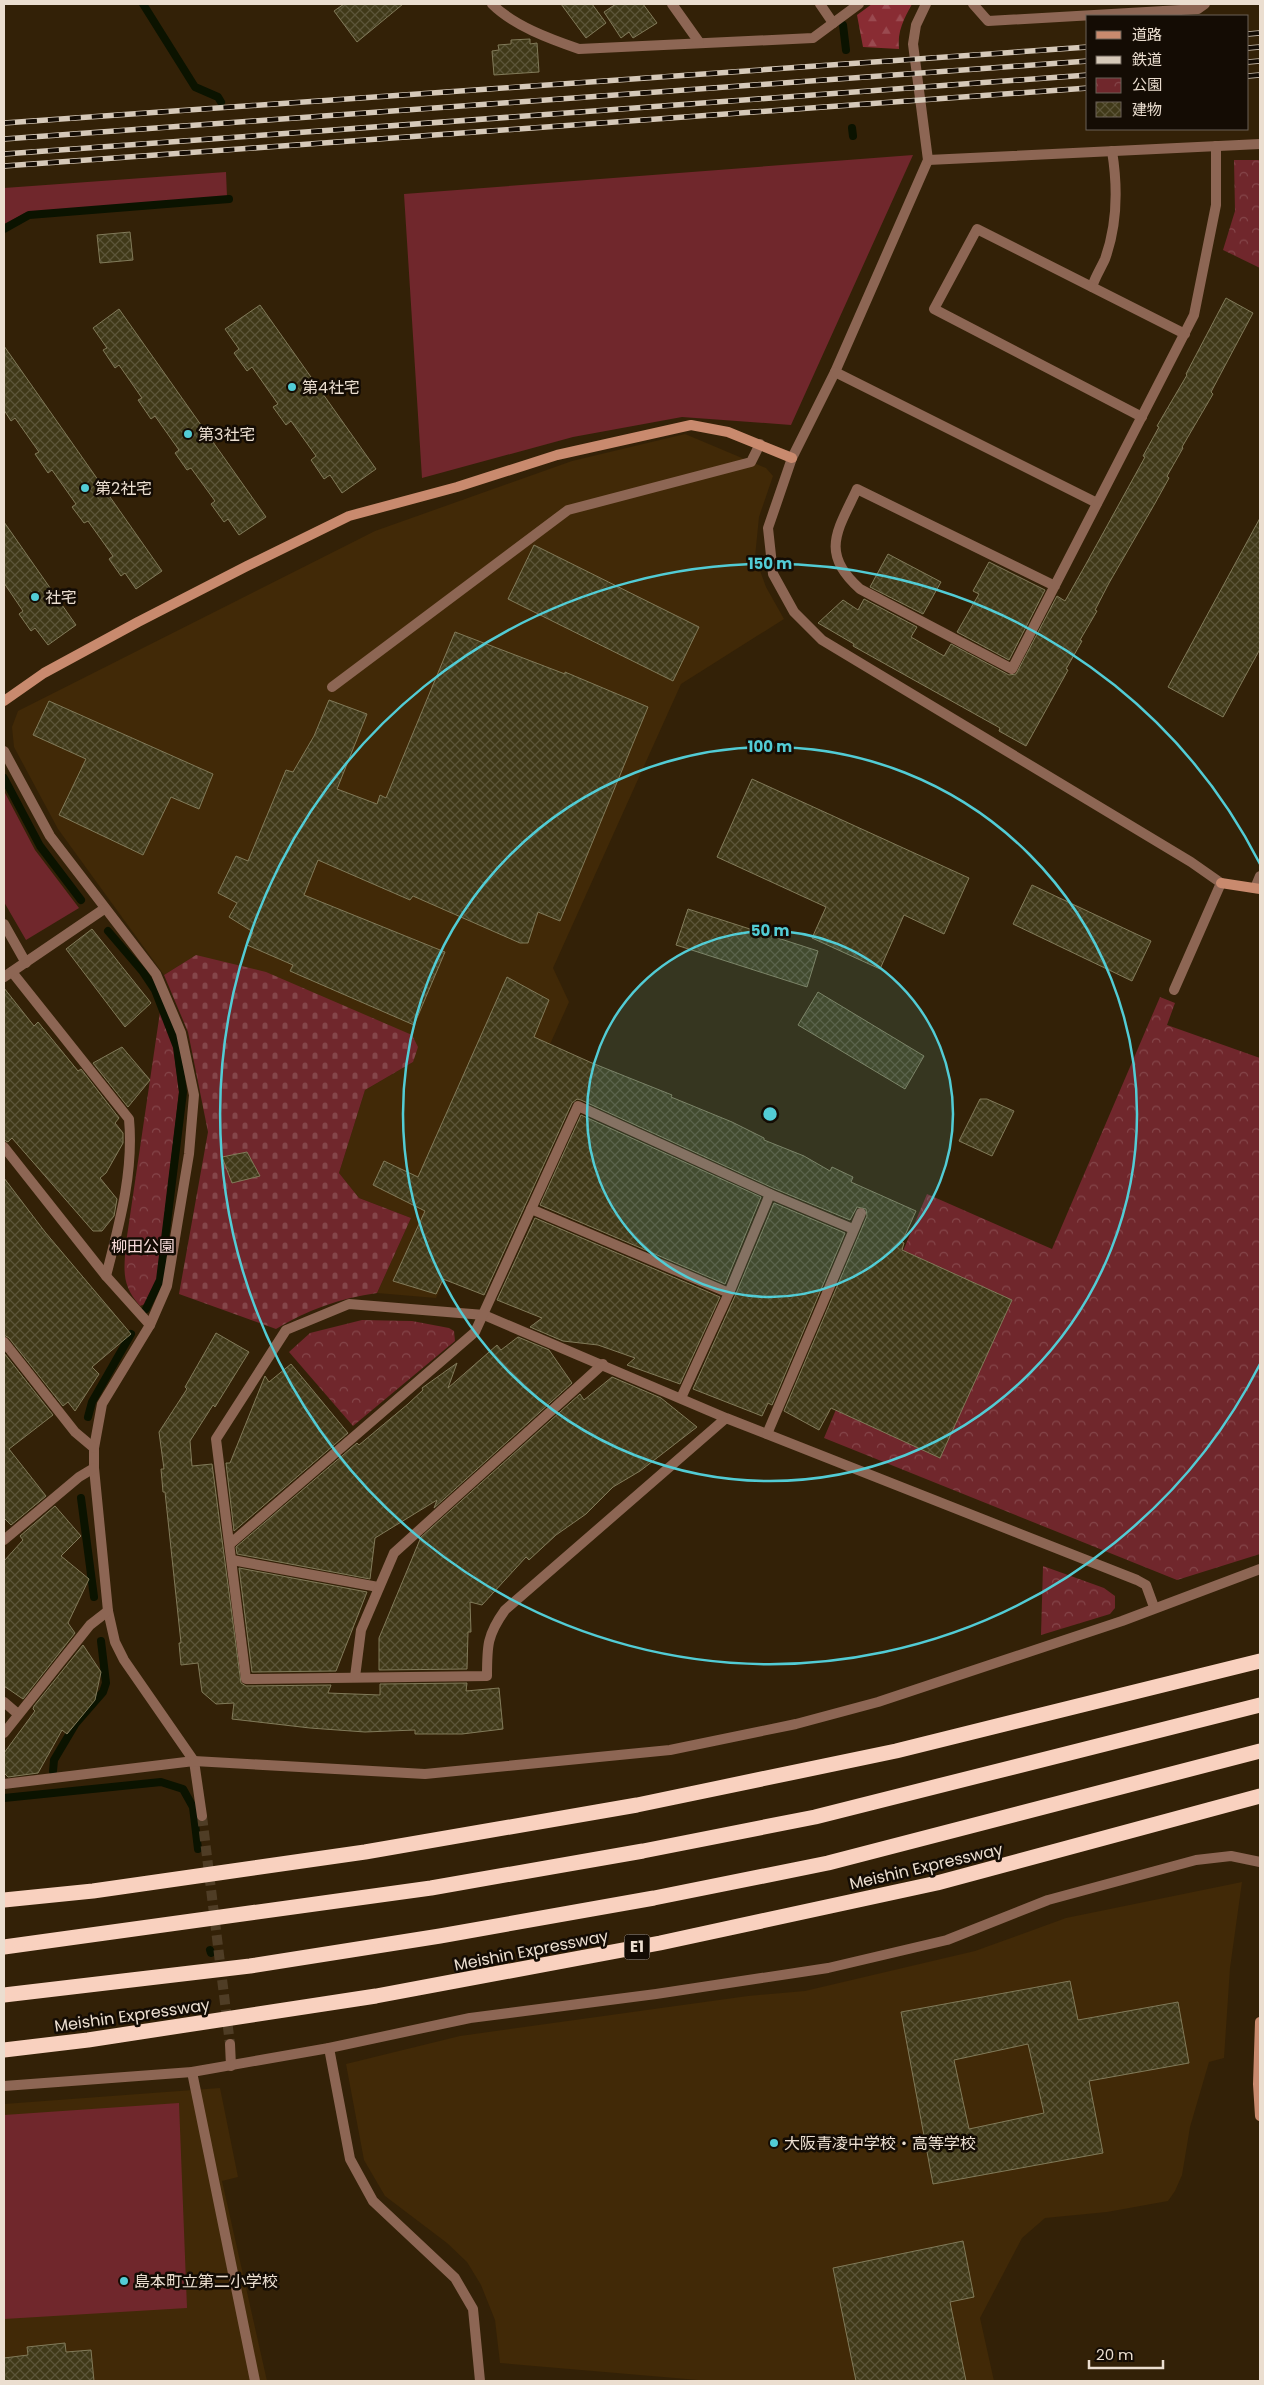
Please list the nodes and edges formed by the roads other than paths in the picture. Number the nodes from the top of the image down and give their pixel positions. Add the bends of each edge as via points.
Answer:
1 (492, 4) edge
2 (672, 4) edge
3 (820, 4) edge
4 (859, 4) edge
5 (926, 4) edge
6 (973, 4) edge
7 (1205, 4) edge
8 (1086, 15) edge
9 (1093, 15) edge
10 (833, 23) junction
11 (699, 42) junction
12 (1260, 144) edge
13 (1216, 146) junction
14 (1112, 151) junction
15 (928, 160) junction
16 (1092, 287) junction
17 (1185, 334) junction
18 (835, 372) junction
19 (1142, 417) junction
20 (760, 444) junction
21 (792, 458) junction
22 (1097, 504) junction
23 (1055, 586) junction
24 (332, 687) dead end
25 (4, 702) edge
26 (4, 751) edge
27 (1260, 876) edge
28 (1221, 883) junction
29 (1258, 889) edge
30 (104, 909) junction
31 (4, 924) edge
32 (26, 963) junction
33 (8, 975) edge
34 (1174, 990) dead end
35 (4, 1147) edge
36 (770, 1194) junction
37 (531, 1209) junction
38 (860, 1213) dead end
39 (853, 1229) junction
40 (106, 1276) junction
41 (730, 1293) junction
42 (484, 1315) junction
43 (150, 1325) junction
44 (4, 1342) edge
45 (603, 1364) junction
46 (682, 1398) junction
47 (726, 1418) junction
48 (767, 1434) junction
49 (94, 1448) junction
50 (94, 1468) junction
51 (5, 1537) edge
52 (230, 1544) junction
53 (232, 1560) junction
54 (1260, 1569) edge
55 (378, 1587) junction
56 (1154, 1607) junction
57 (108, 1611) junction
58 (1260, 1661) edge
59 (355, 1677) junction
60 (4, 1702) edge
61 (1260, 1705) edge
62 (18, 1714) junction
63 (4, 1733) edge
64 (1260, 1751) edge
65 (194, 1761) junction
66 (4, 1784) edge
67 (1260, 1796) edge
68 (202, 1816) tunnel mouth
69 (1260, 1862) edge
70 (4, 1900) edge
71 (4, 1947) edge
72 (4, 1995) edge
73 (1260, 2022) edge
74 (230, 2044) tunnel mouth
75 (329, 2048) junction
76 (4, 2050) edge
77 (232, 2066) junction
78 (192, 2072) junction
79 (4, 2086) edge
80 (1260, 2116) edge
81 (255, 2381) edge
82 (480, 2381) edge

1 - 11 street via 522,24 580,49
2 - 11 street
3 - 10 street
4 - 10 street
5 - 15 street via 916,25 913,44
6 - 8 street via 988,21
7 - 9 street via 1198,9
10 - 11 street via 813,38
12 - 13 street
13 - 14 street
13 - 17 street via 1216,205 1194,315
14 - 15 street
14 - 16 street via 1117,181 1116,207 1110,241
15 - 18 street
16 - 17 street
16 - 19 street via 977,229 934,309
17 - 19 street
18 - 21 street
18 - 22 street
19 - 22 street
20 - 21 street
20 - 24 street via 751,462 568,510
20 - 25 street via 728,432 691,425 557,455 457,487 349,516 138,622 44,673
21 - 28 street via 768,528 773,574 794,612 822,640
22 - 23 street
23 - 23 street via 1012,669 860,589 846,577 835,554 836,534 857,489
26 - 30 street via 50,836
27 - 29 street
28 - 29 street
28 - 34 street
30 - 32 street
30 - 43 street via 156,974 182,1033 194,1095 189,1154 167,1286
31 - 32 street
32 - 33 street
33 - 40 street via 129,1119 131,1139 124,1203
35 - 40 street
36 - 37 street via 578,1106
36 - 39 street
36 - 41 street
37 - 41 street
37 - 42 street
38 - 39 street
39 - 48 street
40 - 43 street
41 - 46 street
42 - 45 street
42 - 52 street via 475,1332
42 - 52 street via 349,1304 286,1330 216,1439
43 - 49 street via 102,1404
44 - 49 street via 75,1432
45 - 46 street
45 - 55 street via 394,1553
46 - 47 street
47 - 48 street
47 - 59 street via 505,1610 493,1627 487,1650 487,1676
48 - 56 street via 1137,1580 1146,1585
49 - 50 street
50 - 51 street via 79,1476
50 - 57 street
52 - 53 street
53 - 55 street
53 - 59 street via 246,1679
54 - 56 street
55 - 59 street via 361,1630
56 - 65 street via 1122,1621 878,1702 796,1724 670,1750 425,1774
57 - 62 street via 90,1625
57 - 65 street via 115,1642 124,1660
58 - 70 highway via 896,1751 637,1805 365,1852 93,1891
60 - 62 street
61 - 71 highway via 815,1816 643,1851 421,1890
62 - 63 street
64 - 72 highway, Meishin Expressway via 828,1863 654,1898 250,1966
65 - 66 street
65 - 68 street
67 - 76 highway, Meishin Expressway / E1 via 937,1884 660,1943 376,1996
69 - 75 street via 1231,1856 1196,1860 1048,1900 947,1940 828,1968 470,2018
73 - 80 street
74 - 77 street
75 - 77 street
75 - 82 street via 350,2159 373,2201 455,2278 473,2309
77 - 78 street
78 - 79 street
78 - 81 street

